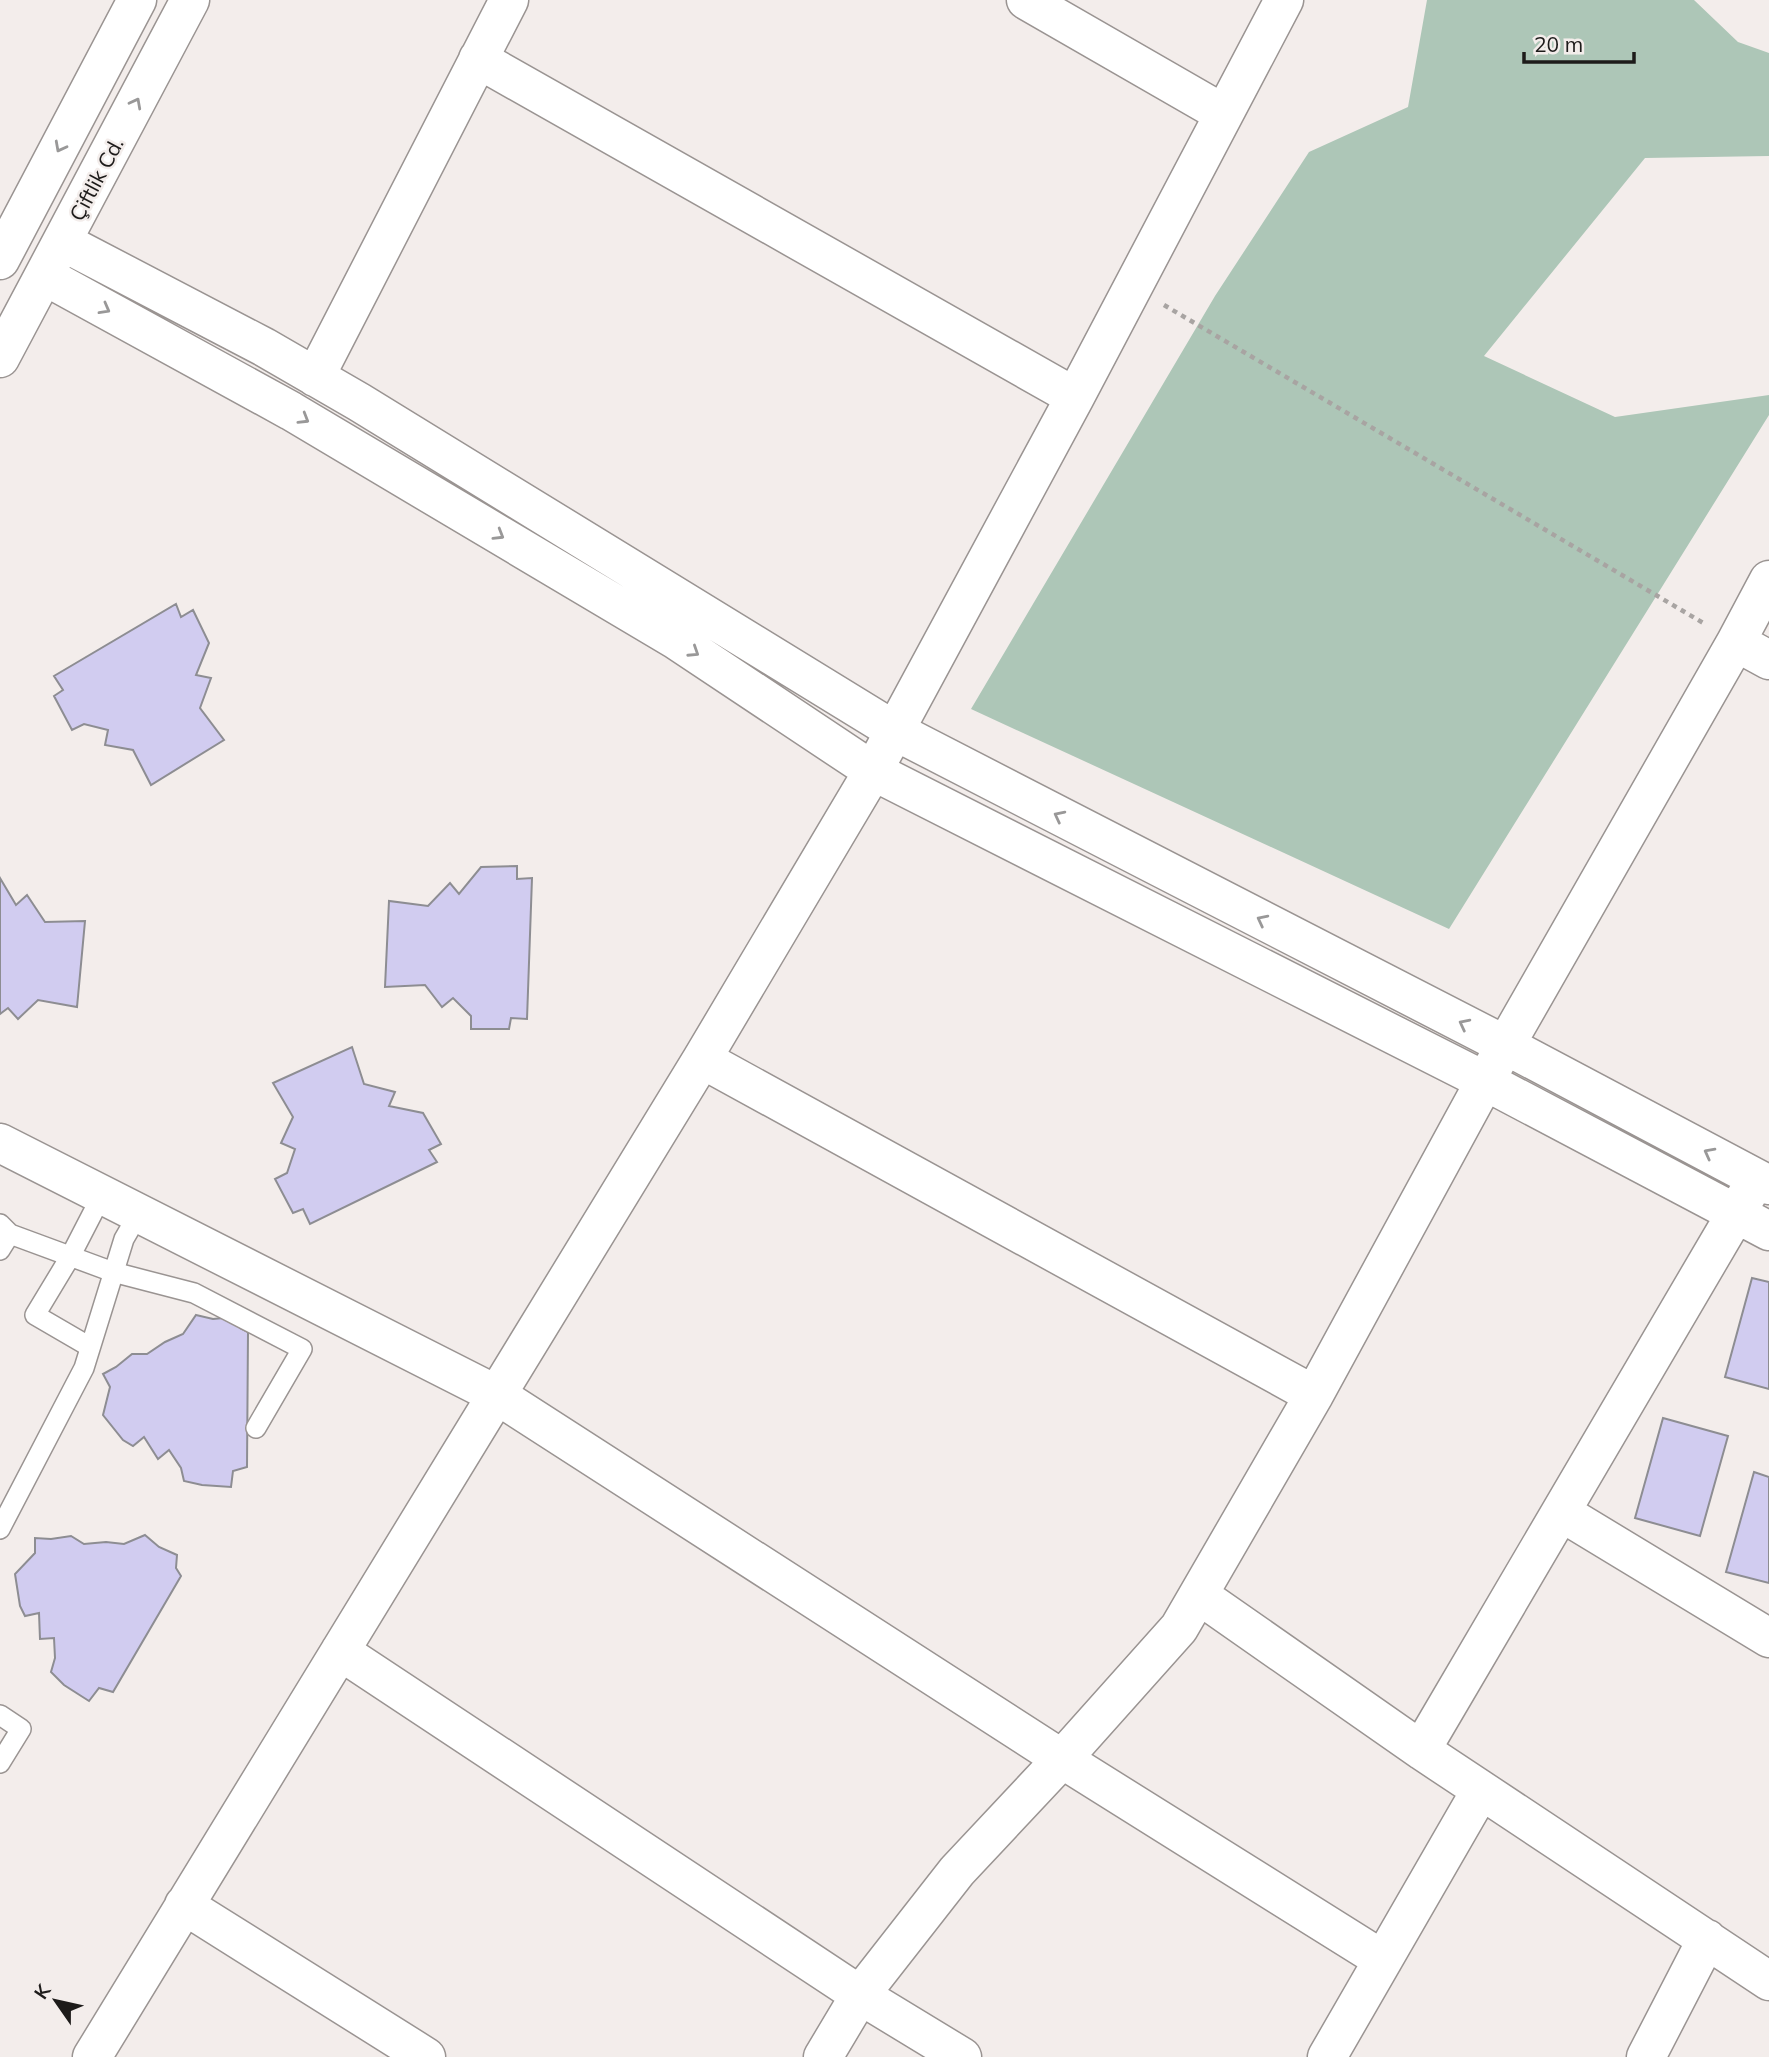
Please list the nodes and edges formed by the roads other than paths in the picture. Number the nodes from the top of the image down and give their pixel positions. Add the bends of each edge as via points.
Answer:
1 (137, 0) edge
2 (190, 0) edge
3 (509, 0) edge
4 (1026, 0) edge
5 (1284, 0) edge
6 (478, 59) junction
7 (1224, 114) junction
8 (10, 215) edge
9 (63, 242) junction
10 (1, 256) edge
11 (45, 276) junction
12 (0, 358) edge
13 (315, 377) junction
14 (1075, 397) junction
15 (1769, 580) edge
16 (1735, 642) junction
17 (1769, 660) edge
18 (895, 732) junction
19 (873, 771) junction
20 (1505, 1045) junction
21 (702, 1059) junction
22 (1485, 1081) junction
23 (0, 1143) edge
24 (1765, 1173) edge
25 (102, 1195) junction
26 (139, 1213) junction
27 (1736, 1214) junction
28 (1769, 1231) edge
29 (3, 1236) edge
30 (70, 1257) junction
31 (113, 1272) junction
32 (90, 1347) junction
33 (497, 1395) junction
34 (1314, 1395) junction
35 (256, 1428) dead end
36 (1561, 1512) junction
37 (0, 1529) edge
38 (1199, 1595) junction
39 (1769, 1638) edge
40 (340, 1651) junction
41 (0, 1716) edge
42 (1421, 1750) junction
43 (1062, 1759) junction
44 (0, 1763) edge
45 (1481, 1790) junction
46 (184, 1905) junction
47 (1707, 1939) junction
48 (1383, 1960) junction
49 (1769, 1981) edge
50 (860, 1996) junction
51 (92, 2057) edge
52 (426, 2057) edge
53 (823, 2057) edge
54 (962, 2057) edge
55 (1327, 2057) edge
56 (1646, 2057) edge

1 -> 8 street
9 -> 2 street, Çiftlik Cd.
3 - 6 street
4 - 7 street
5 - 7 street
6 - 13 street
6 - 14 street
7 - 14 street
8 - 9 street
8 - 10 street
9 - 11 street, Çiftlik Cd.
9 - 13 street
10 - 11 street
11 - 12 street, Çiftlik Cd.
11 -> 19 street via 290,411 664,633
13 - 18 street
14 - 18 street
15 - 16 street
16 - 17 street
16 - 20 street
18 - 19 street
20 -> 18 street
19 - 21 street
19 - 22 street
20 - 22 street
24 -> 20 street
21 - 33 street
21 - 34 street
22 - 27 street
22 - 34 street
23 - 25 street
24 - 27 street
25 - 26 street
25 - 30 lane
26 - 31 lane
26 - 33 street
27 - 28 street
27 - 36 street
29 - 30 lane
30 - 31 lane
30 - 32 lane via 35,1315
31 - 32 lane
31 - 35 lane via 194,1293 302,1349
32 - 37 lane via 84,1368
33 - 40 street
33 - 43 street
34 - 38 street
36 - 39 street
36 - 42 street
38 - 42 street
38 - 43 street via 1179,1628
40 - 46 street
40 - 50 street
41 - 44 lane via 21,1729
42 - 45 street
43 - 48 street
43 - 50 street via 957,1871
45 - 47 street
45 - 48 street
46 - 51 street
46 - 52 street
47 - 49 street
47 - 56 street
48 - 55 street
50 - 53 street
50 - 54 street

